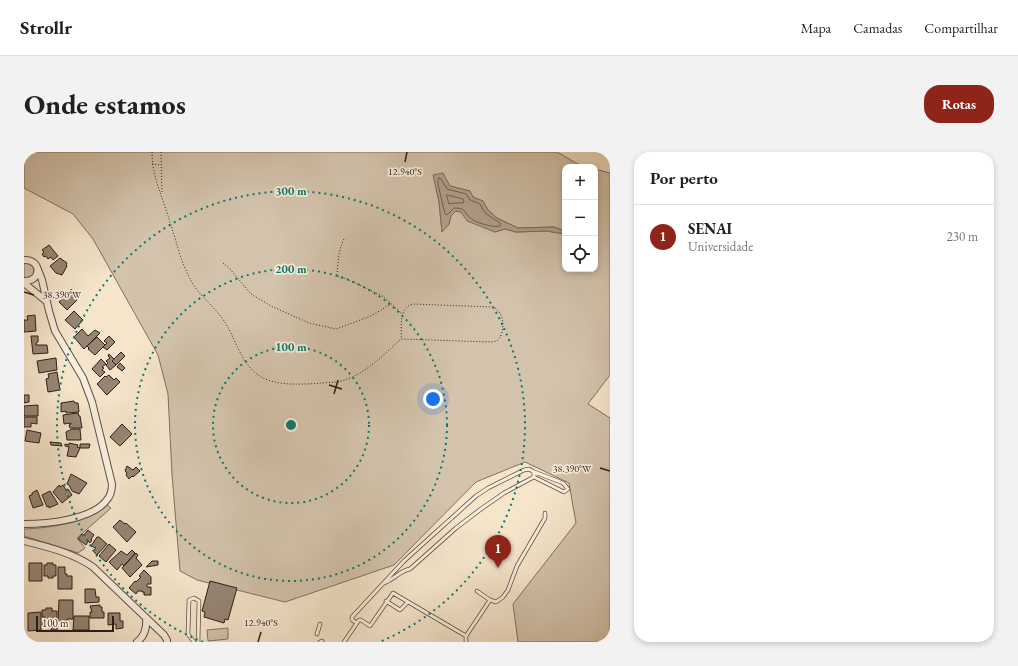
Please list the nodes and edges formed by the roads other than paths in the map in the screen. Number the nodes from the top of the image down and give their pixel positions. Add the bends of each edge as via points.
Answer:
1 (24, 260) edge
2 (37, 267) junction
3 (24, 282) edge
4 (46, 301) junction
5 (529, 469) junction
6 (534, 477) junction
7 (545, 513) dead end
8 (24, 524) edge
9 (24, 541) edge
10 (384, 583) junction
11 (477, 591) dead end
12 (490, 600) junction
13 (386, 601) junction
14 (408, 602) junction
15 (146, 618) junction
16 (357, 623) junction
17 (320, 624) dead end
18 (317, 634) dead end
19 (466, 636) junction
20 (137, 642) edge
21 (167, 642) edge
22 (194, 642) edge
23 (198, 642) edge
24 (344, 642) edge
25 (466, 642) edge

1 - 2 street via 33,262
2 - 3 street via 36,277
2 - 4 street
3 - 4 street
4 - 8 street via 55,331 82,378 97,416 112,490 106,502 72,519
5 - 6 lane via 534,472
5 - 6 lane via 563,483 568,490 564,492
5 - 10 lane via 500,481 476,496 404,561
6 - 10 lane via 492,500 410,569 402,571
7 - 12 lane via 545,518 517,566 508,590 499,601
9 - 15 street via 65,553 93,567
10 - 16 lane via 352,618
11 - 12 lane
12 - 19 lane
13 - 14 lane via 400,610
13 - 14 lane via 393,593
13 - 16 lane via 370,626 361,620
14 - 19 lane
15 - 20 street via 146,629
15 - 21 street via 166,637
16 - 24 lane
17 - 18 lane
19 - 25 lane
22 - 23 lane via 188,634 188,626 189,600 194,598 200,601

